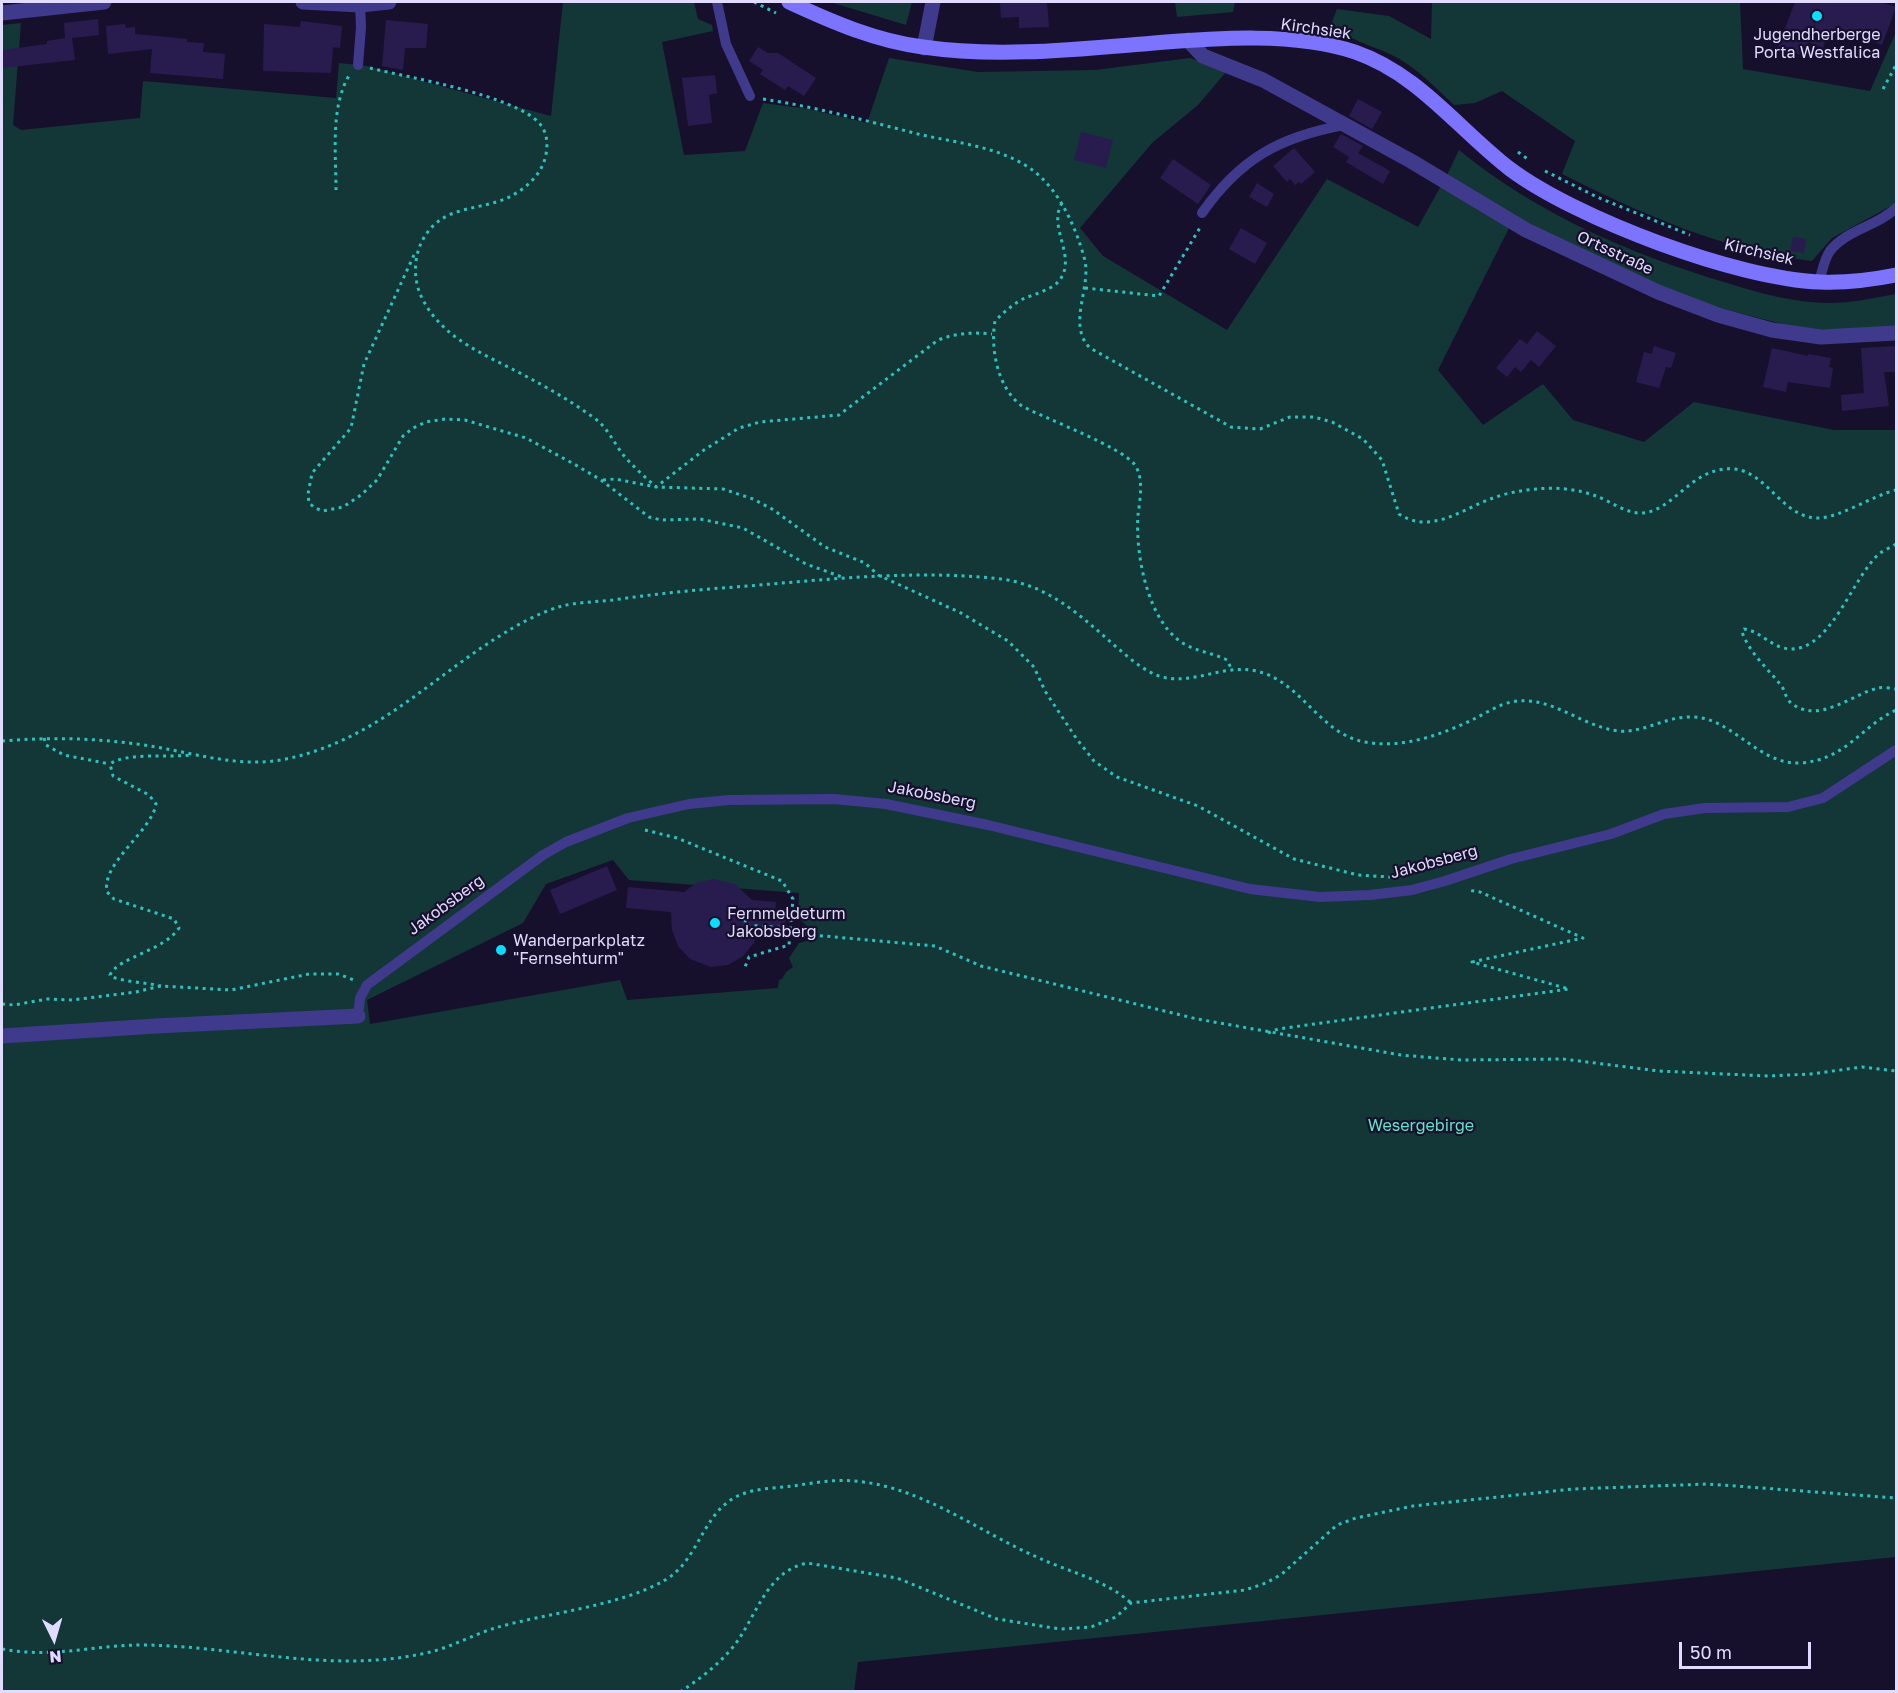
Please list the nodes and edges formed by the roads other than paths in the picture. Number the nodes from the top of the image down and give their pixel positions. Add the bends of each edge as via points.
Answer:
1 (104, 2) edge
2 (303, 2) edge
3 (388, 2) edge
4 (717, 2) edge
5 (789, 2) edge
6 (933, 2) edge
7 (360, 5) junction
8 (2, 13) edge
9 (1188, 40) junction
10 (924, 48) junction
11 (358, 65) road end
12 (750, 96) road end
13 (1344, 125) junction
14 (1896, 207) edge
15 (1202, 213) road end
16 (1896, 275) edge
17 (1819, 282) junction
18 (1896, 333) edge
19 (1896, 750) edge
20 (358, 1016) joint
21 (2, 1036) edge

1 - 8 street
2 - 7 street
3 - 7 street
4 - 12 lane via 726,44
5 - 10 main road, Kirchsiek via 849,29
6 - 10 street
7 - 11 lane
9 - 10 main road, Kirchsiek via 1012,51
9 - 13 street, Ortsstraße via 1211,60 1263,80
9 - 17 main road, Kirchsiek via 1277,40 1353,52 1412,81 1485,148 1550,193 1651,238 1717,262 1756,273
13 - 15 lane via 1270,147 1241,166
13 - 18 street, Ortsstraße via 1526,230 1618,275 1718,315 1772,330 1821,337
14 - 17 lane via 1888,216 1830,251
16 - 17 main road, Kirchsiek
19 - 20 lane, Jakobsberg via 1823,798 1788,807 1705,808 1664,814 1611,834 1511,859 1412,890 1320,897 1250,889 886,804 834,799 689,804 628,818 543,855 367,985 360,998
20 - 21 street

